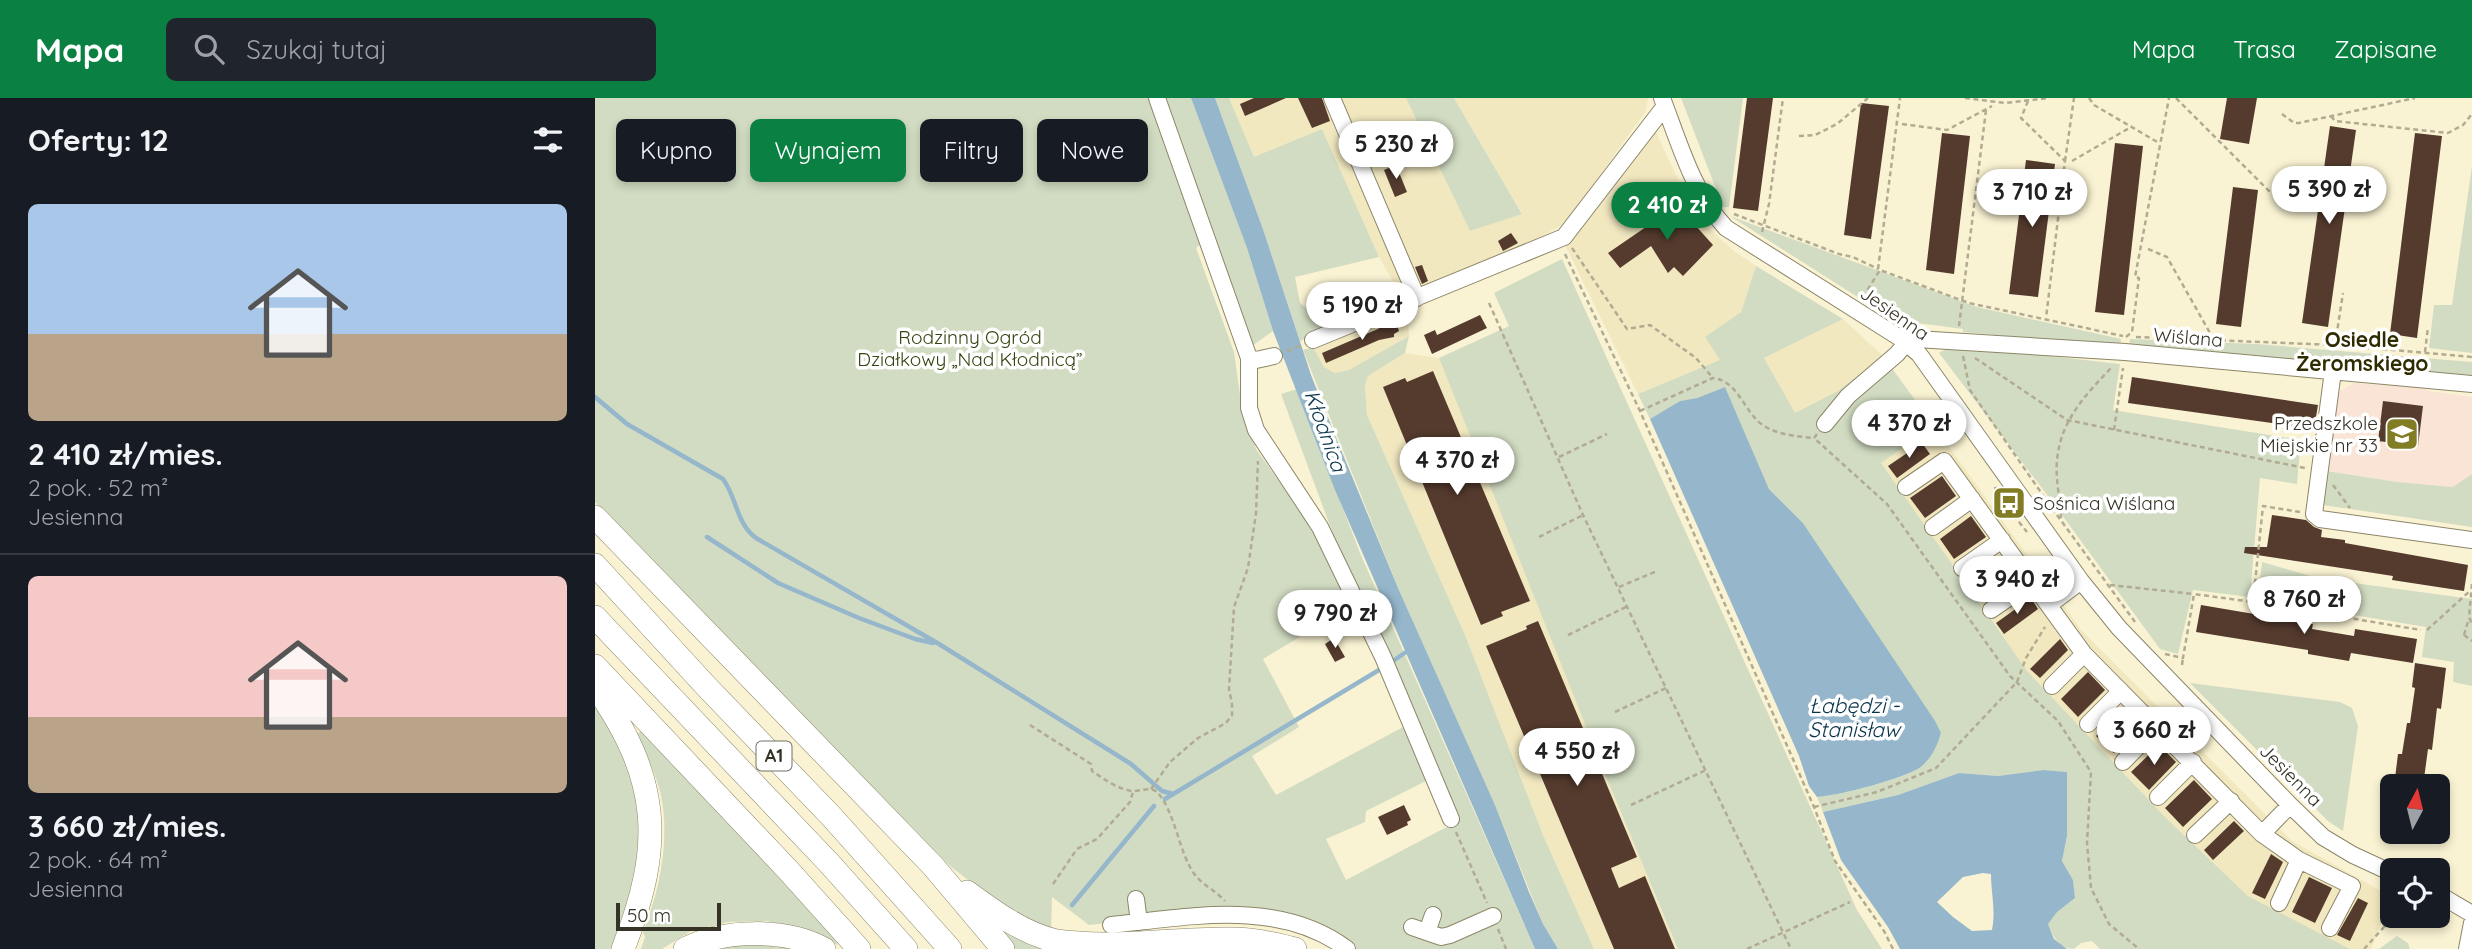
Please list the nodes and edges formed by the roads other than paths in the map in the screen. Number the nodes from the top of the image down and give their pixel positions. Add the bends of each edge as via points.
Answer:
1 (1157, 98) edge
2 (1332, 98) edge
3 (1664, 102) edge
4 (1417, 298) junction
5 (1313, 340) road end
6 (1903, 340) junction
7 (1274, 356) road end
8 (1249, 358) junction
9 (2333, 371) junction
10 (2472, 384) edge
11 (1825, 424) road end
12 (1906, 487) dead end
13 (1972, 499) junction
14 (595, 517) edge
15 (1933, 527) dead end
16 (2002, 540) junction
17 (2472, 540) edge
18 (595, 565) edge
19 (1962, 568) dead end
20 (2081, 581) junction
21 (2032, 582) junction
22 (2052, 608) junction
23 (1991, 610) dead end
24 (595, 617) edge
25 (2084, 654) junction
26 (595, 666) edge
27 (595, 686) edge
28 (2052, 686) dead end
29 (2121, 691) junction
30 (2088, 724) dead end
31 (2157, 727) junction
32 (2123, 762) dead end
33 (2193, 762) junction
34 (2158, 797) dead end
35 (2231, 801) junction
36 (2290, 805) junction
37 (1451, 819) road end
38 (2262, 834) junction
39 (2195, 835) dead end
40 (2299, 860) junction
41 (933, 866) junction
42 (2380, 867) edge
43 (1136, 899) dead end
44 (2450, 901) edge
45 (2279, 902) dead end
46 (2472, 914) edge
47 (1433, 915) dead end
48 (1493, 916) road end
49 (1139, 922) junction
50 (2472, 923) edge
51 (1111, 925) dead end
52 (2330, 928) dead end
53 (623, 949) edge
54 (685, 949) edge
55 (824, 949) edge
56 (859, 949) edge
57 (906, 949) edge
58 (950, 949) edge
59 (1003, 949) edge
60 (1295, 949) edge
61 (1347, 949) edge
62 (2467, 949) edge

1 - 8 street
2 - 4 street
3 - 4 street via 1561,238
3 - 6 street, Jesienna via 1699,190 1726,228
4 - 5 street
6 - 9 street, Wiślana via 2125,350
6 - 11 street via 1897,354 1848,396
6 - 20 street, Jesienna via 1941,383
7 - 8 street
8 - 37 street via 1249,408 1256,430 1320,527 1383,657
9 - 10 street, Wiślana
9 - 17 street via 2314,514 2320,519
12 - 13 street via 1944,461
13 - 15 street
13 - 16 street
14 - 41 highway
16 - 19 street
16 - 21 street
18 - 58 highway, A1
20 - 22 street
20 - 36 street, Jesienna via 2119,628
21 - 22 street
21 - 23 street
22 - 25 street
24 - 57 highway, A1
25 - 28 street
25 - 29 street
26 - 56 highway
27 - 53 highway via 621,724 649,805 646,880
29 - 30 street
29 - 31 street
31 - 32 street
31 - 33 street
33 - 34 street
33 - 35 street
35 - 38 street
35 - 39 street
36 - 38 street
36 - 42 street, Jesienna via 2323,837
38 - 40 street
40 - 45 street
40 - 52 street via 2353,886
41 - 59 highway
41 - 60 highway via 988,908 1055,941 1090,947 1232,939
43 - 49 street
44 - 46 street
47 - 48 street via 1420,930 1441,937
49 - 51 street
49 - 61 street via 1236,914 1266,917 1304,926
50 - 62 street
54 - 55 highway via 721,936 756,933

